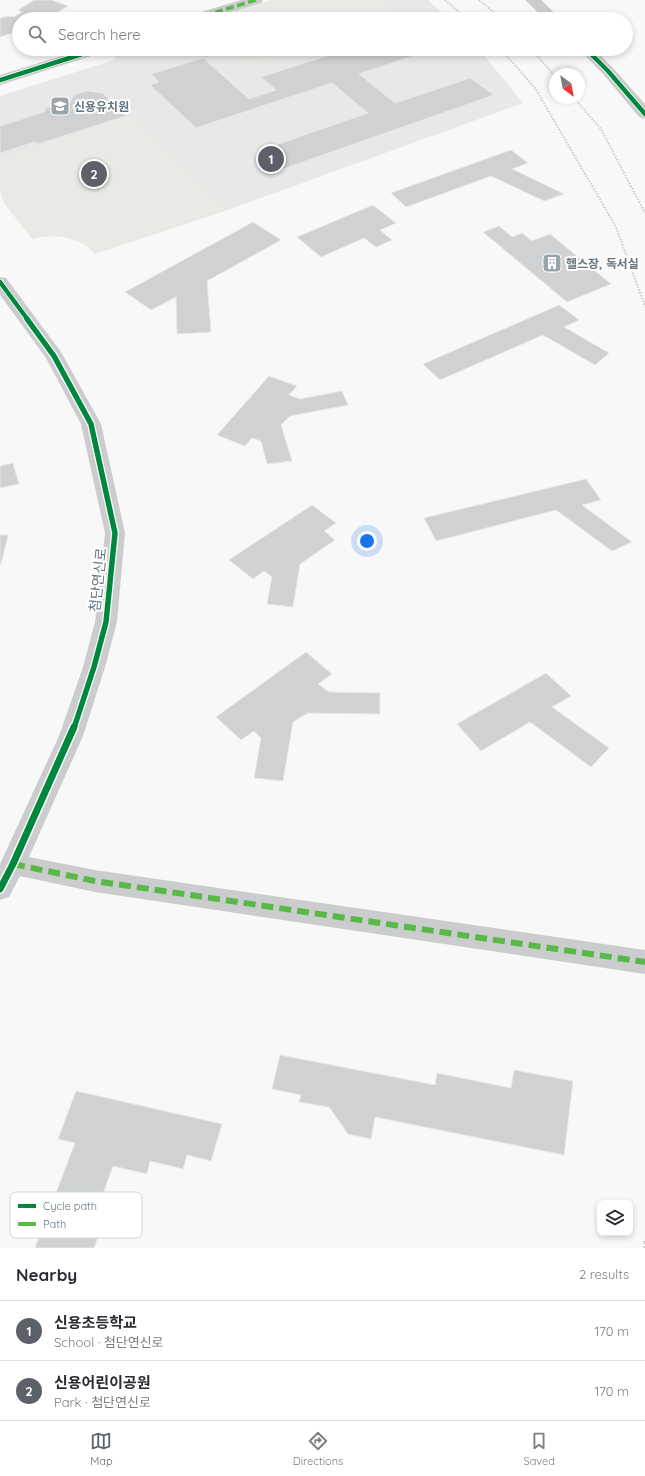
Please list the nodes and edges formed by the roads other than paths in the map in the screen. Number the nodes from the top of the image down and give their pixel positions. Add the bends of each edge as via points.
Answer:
1 (256, 0) edge
2 (532, 0) edge
3 (216, 12) edge
4 (546, 12) edge
5 (76, 56) edge
6 (593, 56) edge
7 (0, 80) edge
8 (645, 114) edge
9 (0, 282) edge
10 (13, 864) junction
11 (0, 888) edge
12 (645, 962) edge

1 - 3 street
2 - 4 street
5 - 7 street
6 - 8 street
9 - 10 street, 첨단연신로 via 54,356 91,424 115,533 106,622 94,667 71,736
10 - 11 street, 첨단연신로
10 - 12 street via 95,881

